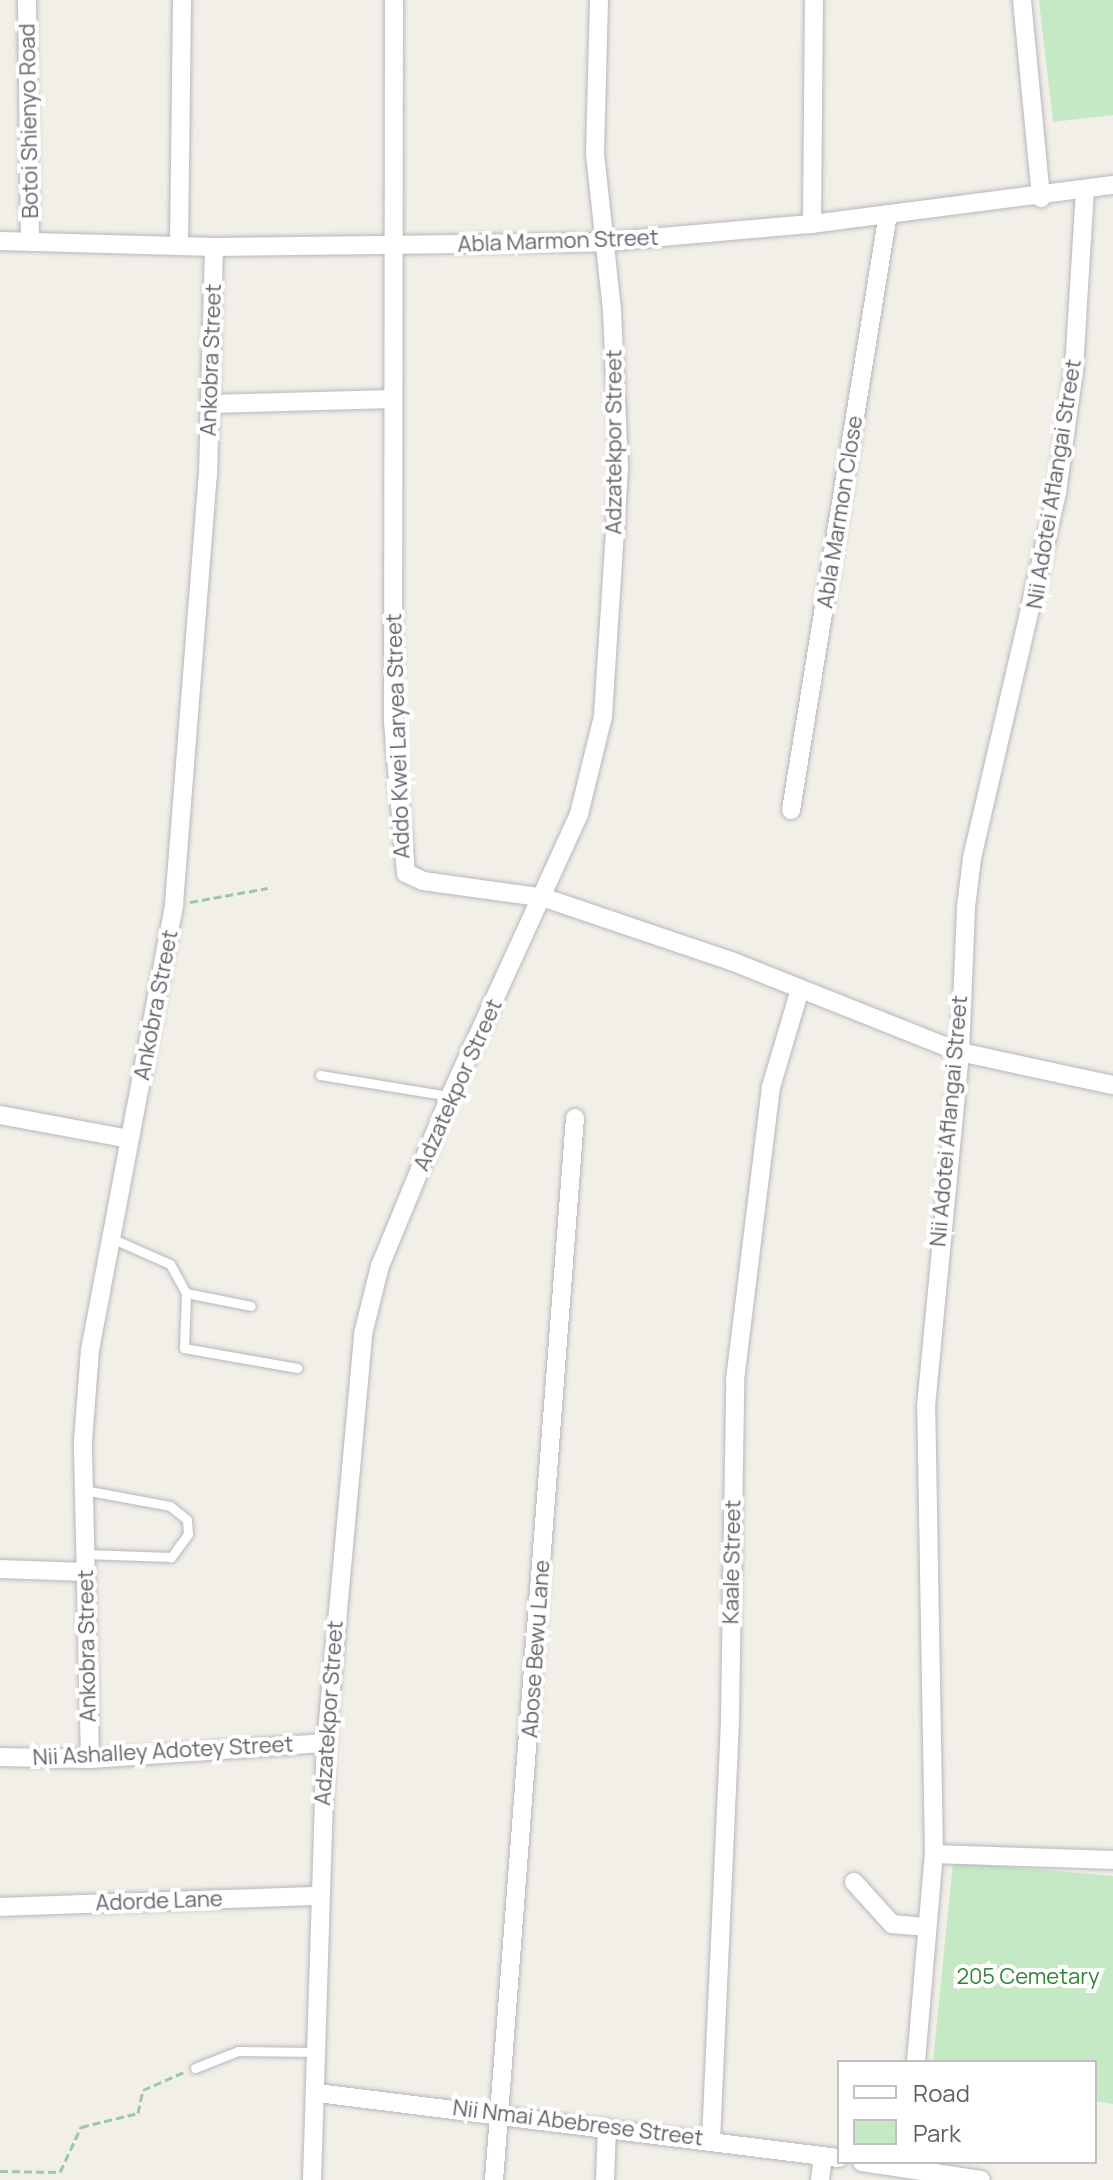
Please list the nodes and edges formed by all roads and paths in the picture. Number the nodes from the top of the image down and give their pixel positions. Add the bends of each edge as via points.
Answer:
1 (27, 0) edge
2 (182, 0) edge
3 (394, 0) edge
4 (599, 0) edge
5 (814, 0) edge
6 (1022, 0) edge
7 (1113, 185) edge
8 (1085, 191) junction
9 (1041, 198) junction
10 (888, 214) junction
11 (812, 224) junction
12 (0, 241) edge
13 (30, 242) junction
14 (605, 242) junction
15 (179, 246) junction
16 (214, 247) junction
17 (395, 247) junction
18 (393, 399) junction
19 (210, 404) junction
20 (791, 810) dead end
21 (268, 888) dead end
22 (545, 898) junction
23 (174, 904) junction
24 (800, 989) junction
25 (960, 1052) junction
26 (320, 1075) dead end
27 (1113, 1085) edge
28 (450, 1096) junction
29 (0, 1115) edge
30 (575, 1118) dead end
31 (129, 1139) junction
32 (111, 1238) junction
33 (186, 1293) junction
34 (251, 1306) dead end
35 (297, 1368) dead end
36 (84, 1490) junction
37 (85, 1563) junction
38 (0, 1569) edge
39 (326, 1743) junction
40 (0, 1757) edge
41 (90, 1759) junction
42 (934, 1854) junction
43 (1113, 1860) edge
44 (854, 1882) dead end
45 (319, 1896) junction
46 (0, 1907) edge
47 (925, 1927) junction
48 (315, 2052) junction
49 (916, 2060) edge
50 (195, 2068) joint
51 (317, 2093) junction
52 (501, 2113) junction
53 (607, 2128) junction
54 (711, 2140) junction
55 (831, 2157) edge
56 (886, 2164) edge
57 (909, 2166) edge
58 (0, 2171) edge
59 (312, 2180) edge
60 (494, 2180) edge
61 (605, 2180) edge
62 (820, 2180) edge
63 (981, 2180) edge

1 - 13 street, Botoi Shienyo Road
2 - 15 street
3 - 17 street, Addo Kwei Laryea Street
4 - 14 street, Adzatekpor Street via 595,153
5 - 11 street
6 - 9 street
7 - 8 street, Abla Marmon Street
8 - 9 street, Abla Marmon Street
8 - 25 street, Nii Adotei Aflangai Street via 1074,369 1057,492 972,858
9 - 10 street, Abla Marmon Street
10 - 11 street, Abla Marmon Street
10 - 20 street, Abla Marmon Close
11 - 14 street, Abla Marmon Street
12 - 13 street, Abla Marmon Street
13 - 15 street, Abla Marmon Street
14 - 17 street, Abla Marmon Street
14 - 22 street, Adzatekpor Street via 619,466 603,716 579,814
15 - 16 street, Abla Marmon Street
16 - 17 street, Abla Marmon Street
16 - 19 street, Ankobra Street
17 - 18 street, Addo Kwei Laryea Street
18 - 19 street
18 - 22 street, Addo Kwei Laryea Street via 393,722 402,866 423,881
19 - 23 street, Ankobra Street
21 - 23 path
22 - 24 street, Addo Kwei Laryea Street
22 - 28 street, Adzatekpor Street
23 - 31 street, Ankobra Street
24 - 25 street, Addo Kwei Laryea Street
24 - 54 street, Kaale Street via 771,1087 735,1380 730,1716
25 - 27 street, Addo Kwei Laryea Street
25 - 42 street, Nii Adotei Aflangai Street via 926,1406
26 - 28 lane
28 - 39 street, Adzatekpor Street via 380,1266 363,1334
29 - 31 street
30 - 52 street, Abose Bewu Lane
31 - 32 street, Ankobra Street
32 - 33 lane via 170,1264
32 - 36 street, Ankobra Street via 90,1350
33 - 34 lane
33 - 35 lane via 184,1348
36 - 37 street, Ankobra Street
36 - 37 lane via 170,1506 187,1520 188,1534 171,1557
37 - 38 street
37 - 41 street, Ankobra Street
39 - 41 street, Nii Ashalley Adotey Street
39 - 45 street, Adzatekpor Street
40 - 41 street, Nii Ashalley Adotey Street
42 - 43 street
42 - 47 street, Nii Adotei Aflangai Street
44 - 47 street via 892,1924
45 - 46 street, Adorde Lane
45 - 48 street, Adzatekpor Street
47 - 49 street, Nii Adotei Aflangai Street
48 - 50 lane via 238,2051
48 - 51 street, Adzatekpor Street
50 - 58 path via 143,2090 138,2113 81,2127 60,2172
51 - 52 street, Nii Nmai Abebrese Street
51 - 59 street, Adzatekpor Street
52 - 53 street, Nii Nmai Abebrese Street
52 - 60 street, Abose Bewu Lane
53 - 54 street, Nii Nmai Abebrese Street
53 - 61 street
54 - 55 street, Nii Nmai Abebrese Street
55 - 62 street
56 - 57 street
57 - 63 street

